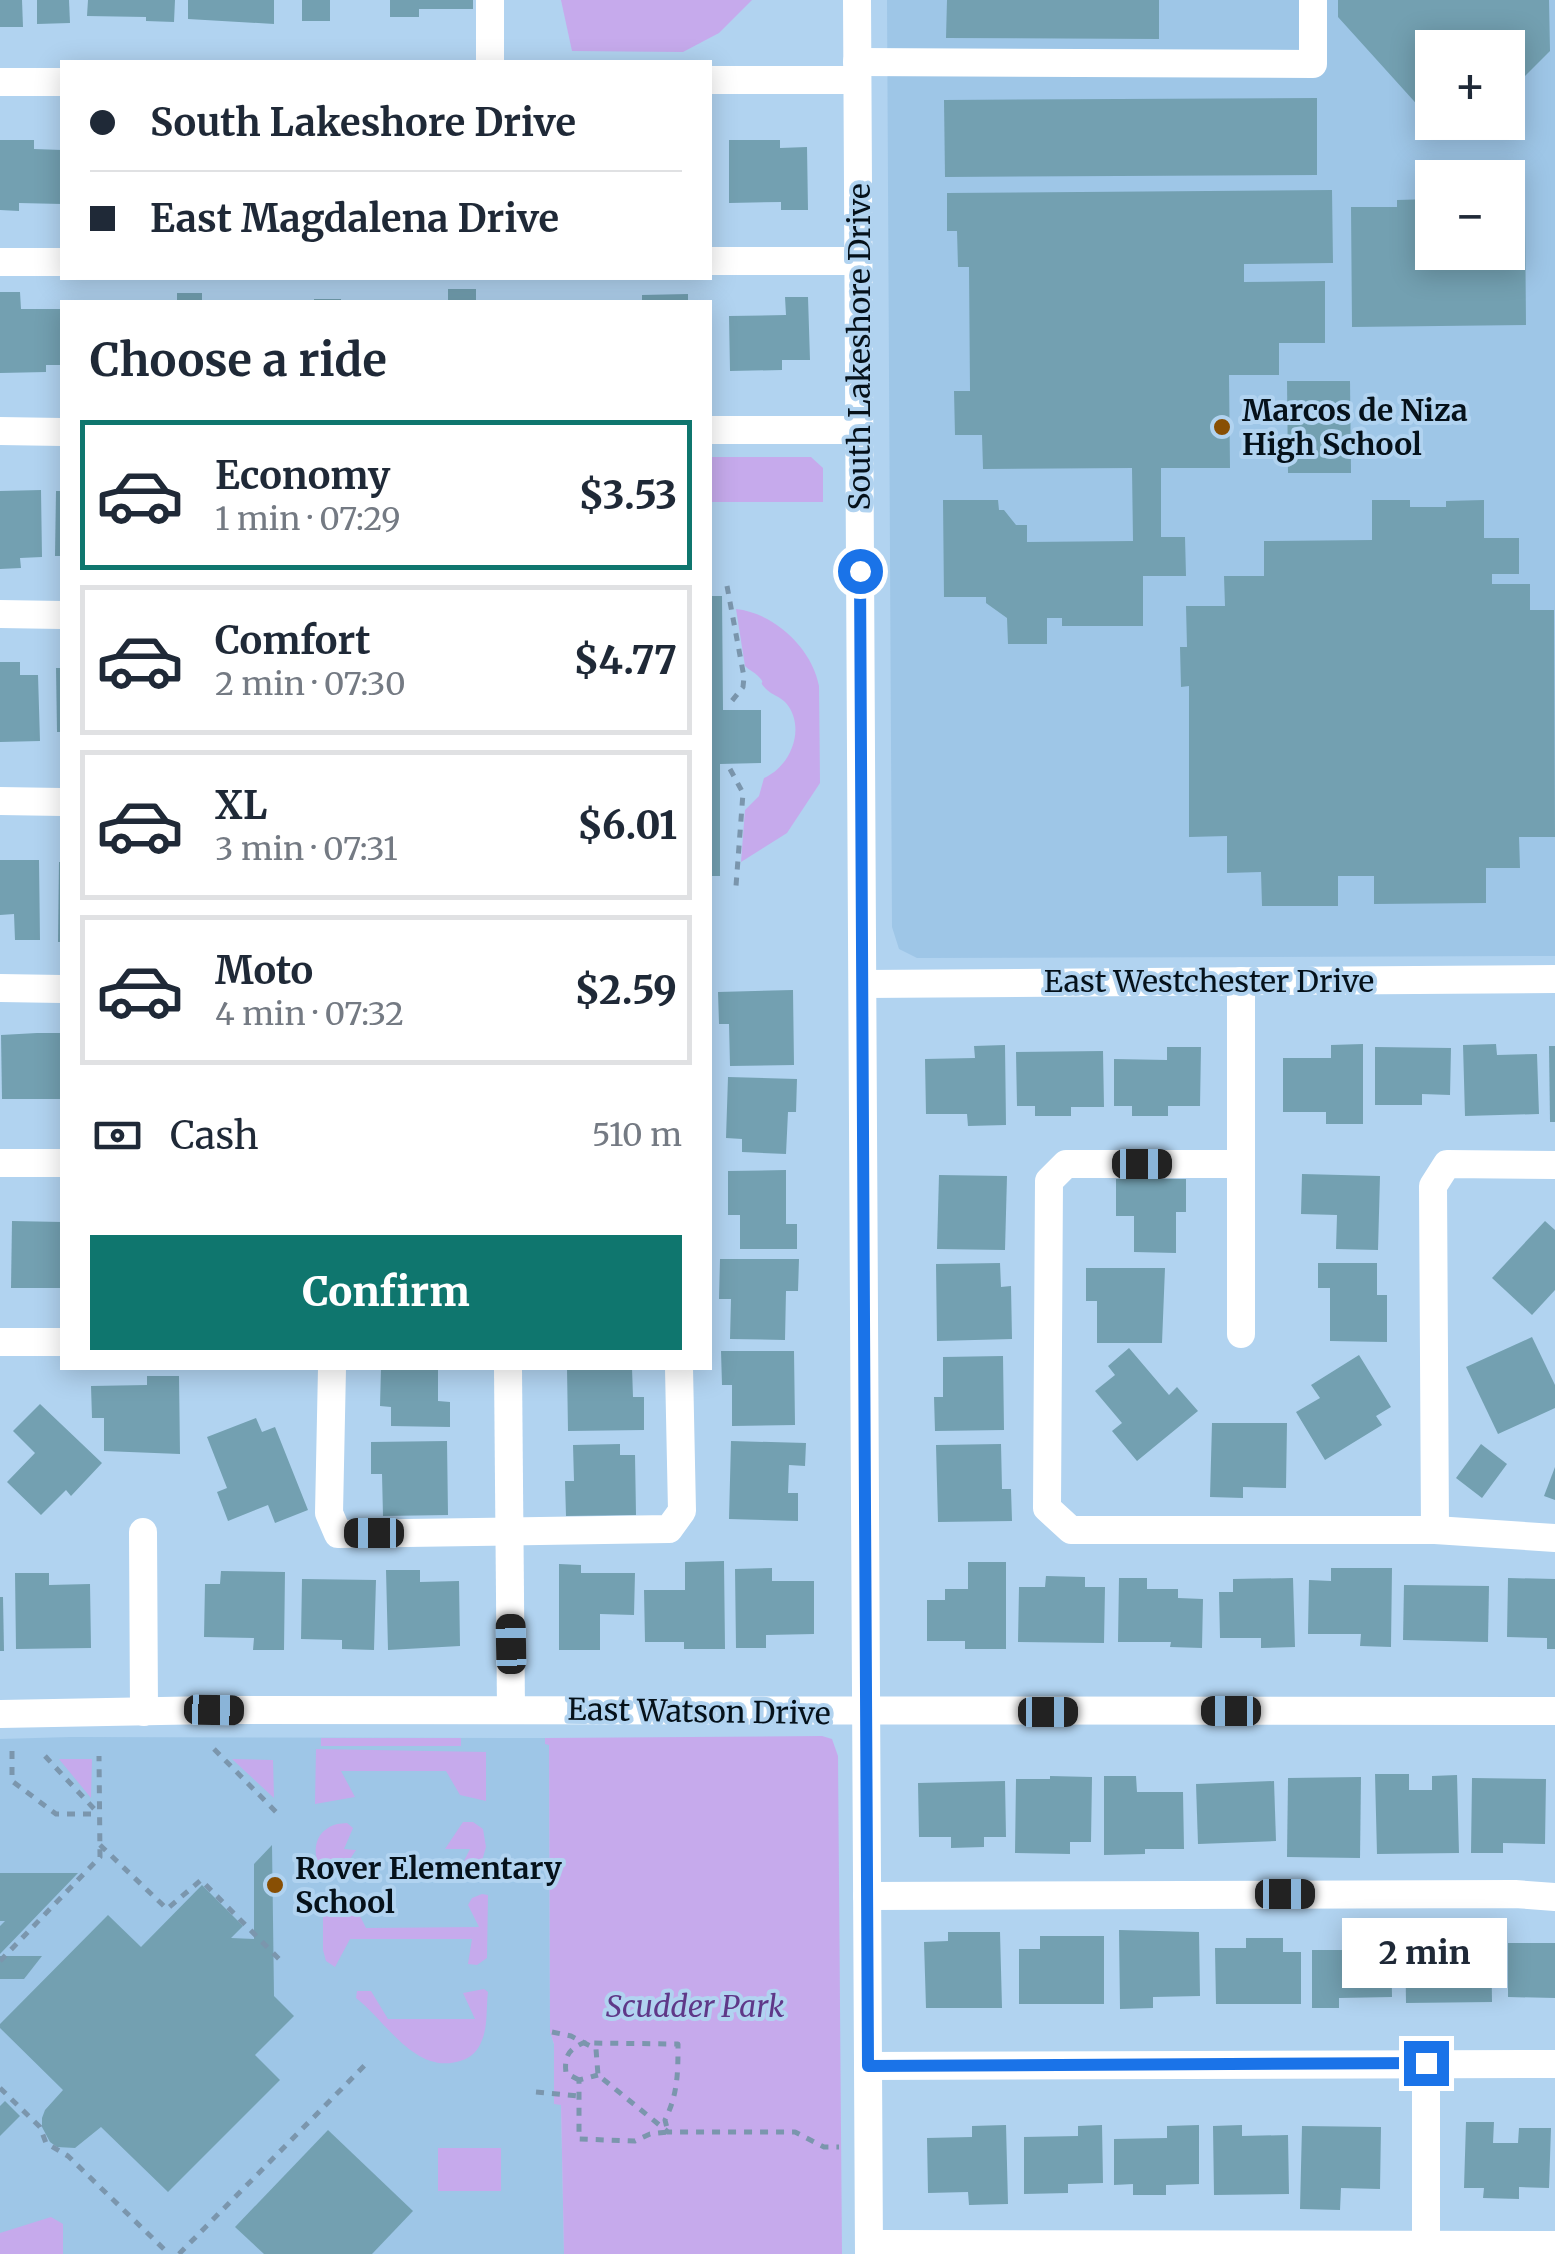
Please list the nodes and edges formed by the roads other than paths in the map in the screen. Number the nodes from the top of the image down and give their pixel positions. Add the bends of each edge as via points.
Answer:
1 (490, 0) edge
2 (857, 0) edge
3 (1313, 0) edge
4 (490, 60) edge
5 (857, 71) junction
6 (712, 80) edge
7 (0, 82) edge
8 (60, 82) edge
9 (712, 261) edge
10 (858, 261) junction
11 (0, 262) edge
12 (60, 262) edge
13 (712, 430) edge
14 (859, 430) junction
15 (0, 431) edge
16 (60, 432) edge
17 (0, 614) edge
18 (60, 614) edge
19 (0, 801) edge
20 (60, 802) edge
21 (1555, 979) edge
22 (1241, 980) junction
23 (862, 984) junction
24 (0, 988) edge
25 (60, 988) edge
26 (60, 1162) edge
27 (0, 1163) edge
28 (1241, 1164) junction
29 (1555, 1165) edge
30 (1241, 1334) dead end
31 (0, 1342) edge
32 (60, 1342) edge
33 (332, 1370) edge
34 (508, 1370) edge
35 (679, 1370) edge
36 (1435, 1530) junction
37 (143, 1532) dead end
38 (510, 1532) junction
39 (1555, 1538) edge
40 (512, 1710) junction
41 (1555, 1711) edge
42 (144, 1712) junction
43 (866, 1713) junction
44 (0, 1714) edge
45 (867, 1896) junction
46 (1555, 1897) edge
47 (1426, 2063) junction
48 (1555, 2064) edge
49 (868, 2066) junction
50 (1555, 2245) edge
51 (1426, 2248) edge
52 (869, 2249) edge

1 - 4 street
2 - 5 street, South Lakeshore Drive
3 - 5 street via 1313,64
5 - 6 street
5 - 10 street, South Lakeshore Drive
7 - 8 street
9 - 10 street
10 - 14 street, South Lakeshore Drive
11 - 12 street
13 - 14 street
14 - 23 street, South Lakeshore Drive
15 - 16 street
17 - 18 street
19 - 20 street
21 - 22 street, East Westchester Drive
22 - 23 street, East Westchester Drive
22 - 28 street
23 - 43 street, South Lakeshore Drive
24 - 25 street
26 - 27 street
28 - 30 street
28 - 36 street via 1066,1164 1049,1181 1047,1508 1071,1530
29 - 36 street via 1446,1164 1433,1186
31 - 32 street
33 - 38 street via 329,1513 338,1534
34 - 38 street
35 - 38 street via 682,1511 669,1529
36 - 39 street
37 - 42 street
38 - 40 street
40 - 42 street, East Watson Drive
40 - 43 street, East Watson Drive
41 - 43 street, East Watson Drive
42 - 44 street, East Watson Drive
43 - 45 street, South Lakeshore Drive
45 - 46 street
45 - 49 street, South Lakeshore Drive
47 - 48 street
47 - 49 street
47 - 51 street
49 - 52 street, South Lakeshore Drive
50 - 51 street
51 - 52 street

